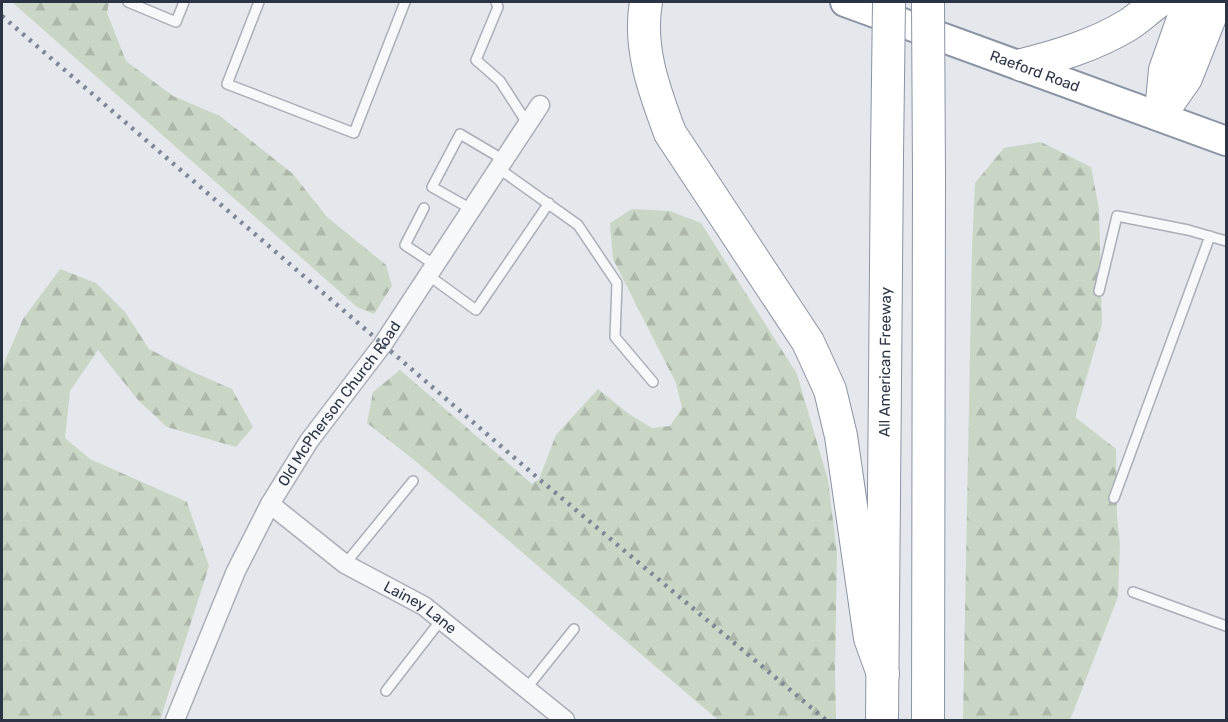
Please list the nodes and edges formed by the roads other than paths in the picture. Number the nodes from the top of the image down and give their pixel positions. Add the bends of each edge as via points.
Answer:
1 (128, 2) edge
2 (184, 2) edge
3 (259, 2) edge
4 (405, 2) edge
5 (496, 2) edge
6 (646, 2) edge
7 (845, 2) edge
8 (889, 2) edge
9 (928, 2) edge
10 (1158, 2) edge
11 (1188, 2) edge
12 (1216, 2) edge
13 (1222, 2) edge
14 (1227, 40) edge
15 (1022, 65) junction
16 (540, 105) dead end
17 (1160, 115) junction
18 (528, 123) junction
19 (1227, 141) edge
20 (501, 164) junction
21 (549, 203) junction
22 (424, 208) dead end
23 (471, 209) junction
24 (1210, 237) junction
25 (1227, 241) edge
26 (431, 270) junction
27 (1099, 291) dead end
28 (653, 382) dead end
29 (413, 481) dead end
30 (1114, 498) dead end
31 (270, 504) junction
32 (345, 564) junction
33 (1133, 592) dead end
34 (441, 620) junction
35 (1227, 626) edge
36 (573, 629) dead end
37 (877, 640) junction
38 (526, 689) junction
39 (386, 691) dead end
40 (175, 720) edge
41 (565, 720) edge
42 (882, 720) edge
43 (928, 720) edge

1 - 2 lane via 176,22
3 - 4 lane via 227,84 354,133
5 - 18 lane via 498,7 476,60 500,81
6 - 37 highway via 646,60 670,133 808,342 830,390
7 - 15 highway, Raeford Road
8 - 37 highway, All American Freeway, bridge
9 - 43 highway, bridge
10 - 15 highway via 1129,24 1093,43
11 - 17 highway via 1165,69
12 - 17 highway via 1186,78
13 - 14 highway
15 - 17 highway, Raeford Road
16 - 18 street, Old McPherson Church Road
17 - 19 highway, Raeford Road
18 - 20 street, Old McPherson Church Road
20 - 21 lane
20 - 23 street, Old McPherson Church Road
20 - 23 lane via 460,134 432,187
21 - 26 lane via 476,310
21 - 28 lane via 578,225 617,283 615,337
22 - 26 lane via 405,245
23 - 26 street, Old McPherson Church Road
24 - 25 lane
24 - 27 lane via 1117,216
24 - 30 lane
26 - 31 street, Old McPherson Church Road via 383,344 309,441
29 - 32 lane
31 - 32 street, Lainey Lane
31 - 40 street, Old McPherson Church Road via 236,571
32 - 34 street, Lainey Lane via 424,606
33 - 35 lane
34 - 38 street, Lainey Lane
34 - 39 lane
36 - 38 lane
37 - 42 highway via 883,674
38 - 41 street, Lainey Lane

